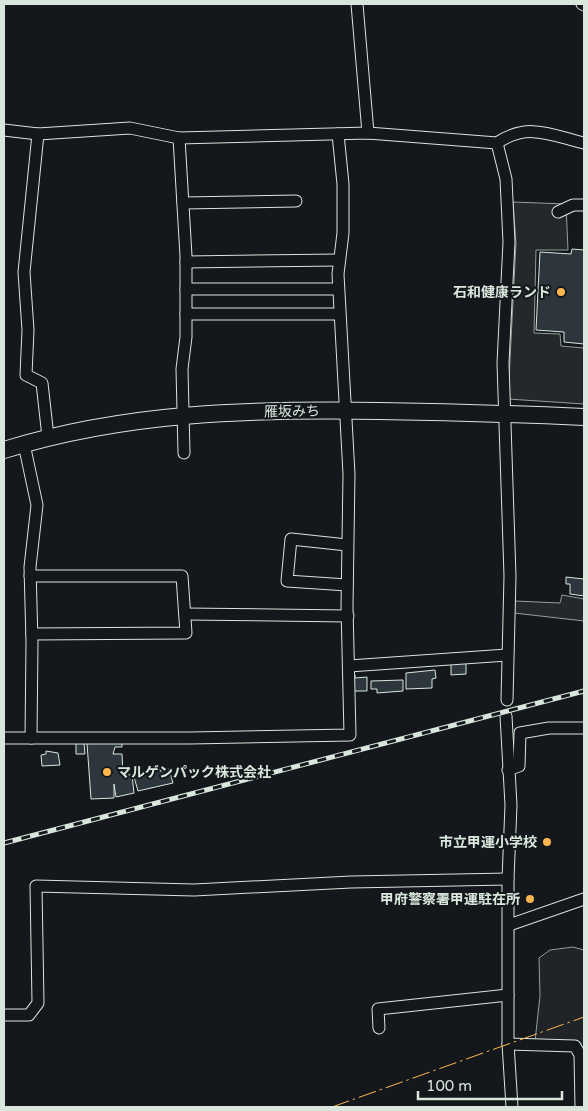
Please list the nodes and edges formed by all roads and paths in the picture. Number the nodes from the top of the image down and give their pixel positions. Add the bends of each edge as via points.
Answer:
1 (357, 4) edge
2 (4, 130) edge
3 (368, 133) junction
4 (38, 134) junction
5 (338, 134) junction
6 (179, 138) junction
7 (497, 143) junction
8 (584, 143) edge
9 (296, 201) dead end
10 (183, 203) junction
11 (584, 205) edge
12 (558, 212) dead end
13 (339, 260) junction
14 (186, 262) junction
15 (186, 289) junction
16 (338, 289) junction
17 (186, 314) junction
18 (339, 314) junction
19 (347, 411) junction
20 (504, 414) junction
21 (182, 415) junction
22 (584, 417) edge
23 (48, 437) junction
24 (24, 444) junction
25 (4, 450) edge
26 (184, 452) dead end
27 (347, 544) junction
28 (30, 576) junction
29 (347, 585) junction
30 (185, 614) junction
31 (348, 616) junction
32 (32, 634) junction
33 (507, 655) junction
34 (349, 666) junction
35 (507, 700) dead end
36 (506, 716) dead end
37 (584, 728) edge
38 (4, 738) edge
39 (31, 738) junction
40 (508, 770) junction
41 (508, 879) junction
42 (584, 899) edge
43 (508, 925) junction
44 (508, 994) junction
45 (4, 1015) edge
46 (379, 1028) dead end
47 (508, 1044) junction
48 (512, 1107) edge
49 (581, 1107) edge

1 - 3 street
2 - 4 street
3 - 5 street
3 - 7 street
4 - 6 street via 130,128
4 - 23 street via 24,272 28,330 26,375 42,383
5 - 6 street
5 - 13 street via 343,184
6 - 10 street
7 - 8 street via 512,133 526,130
7 - 20 street via 506,179 509,242
9 - 10 street
10 - 14 street
11 - 12 street via 574,205
13 - 14 street
13 - 16 street
14 - 15 street
15 - 16 street
15 - 17 street
16 - 18 street
17 - 18 street
17 - 21 street
18 - 19 street
19 - 20 highway, 雁坂みち
19 - 21 highway, 雁坂みち
19 - 27 street
20 - 22 highway, 雁坂みち
20 - 33 street via 510,576
21 - 23 highway, 雁坂みち via 122,422
21 - 26 street
23 - 24 highway, 雁坂みち
24 - 25 highway, 雁坂みち
24 - 28 street via 37,505
27 - 29 street
27 - 29 street via 290,539 287,581
28 - 30 street via 182,576
28 - 32 street
29 - 31 street
30 - 31 street
30 - 32 street via 186,633
31 - 34 street
32 - 39 street
33 - 34 street
33 - 35 street
34 - 39 street via 350,735
36 - 40 street
37 - 40 street via 549,728 520,733 519,766
38 - 39 street
40 - 41 street via 511,805
41 - 43 street
41 - 45 street via 194,890 36,886 38,1003 29,1015
42 - 43 street
43 - 44 street
44 - 46 street via 378,1009
44 - 47 street
47 - 48 street
47 - 49 street via 575,1046 580,1055

